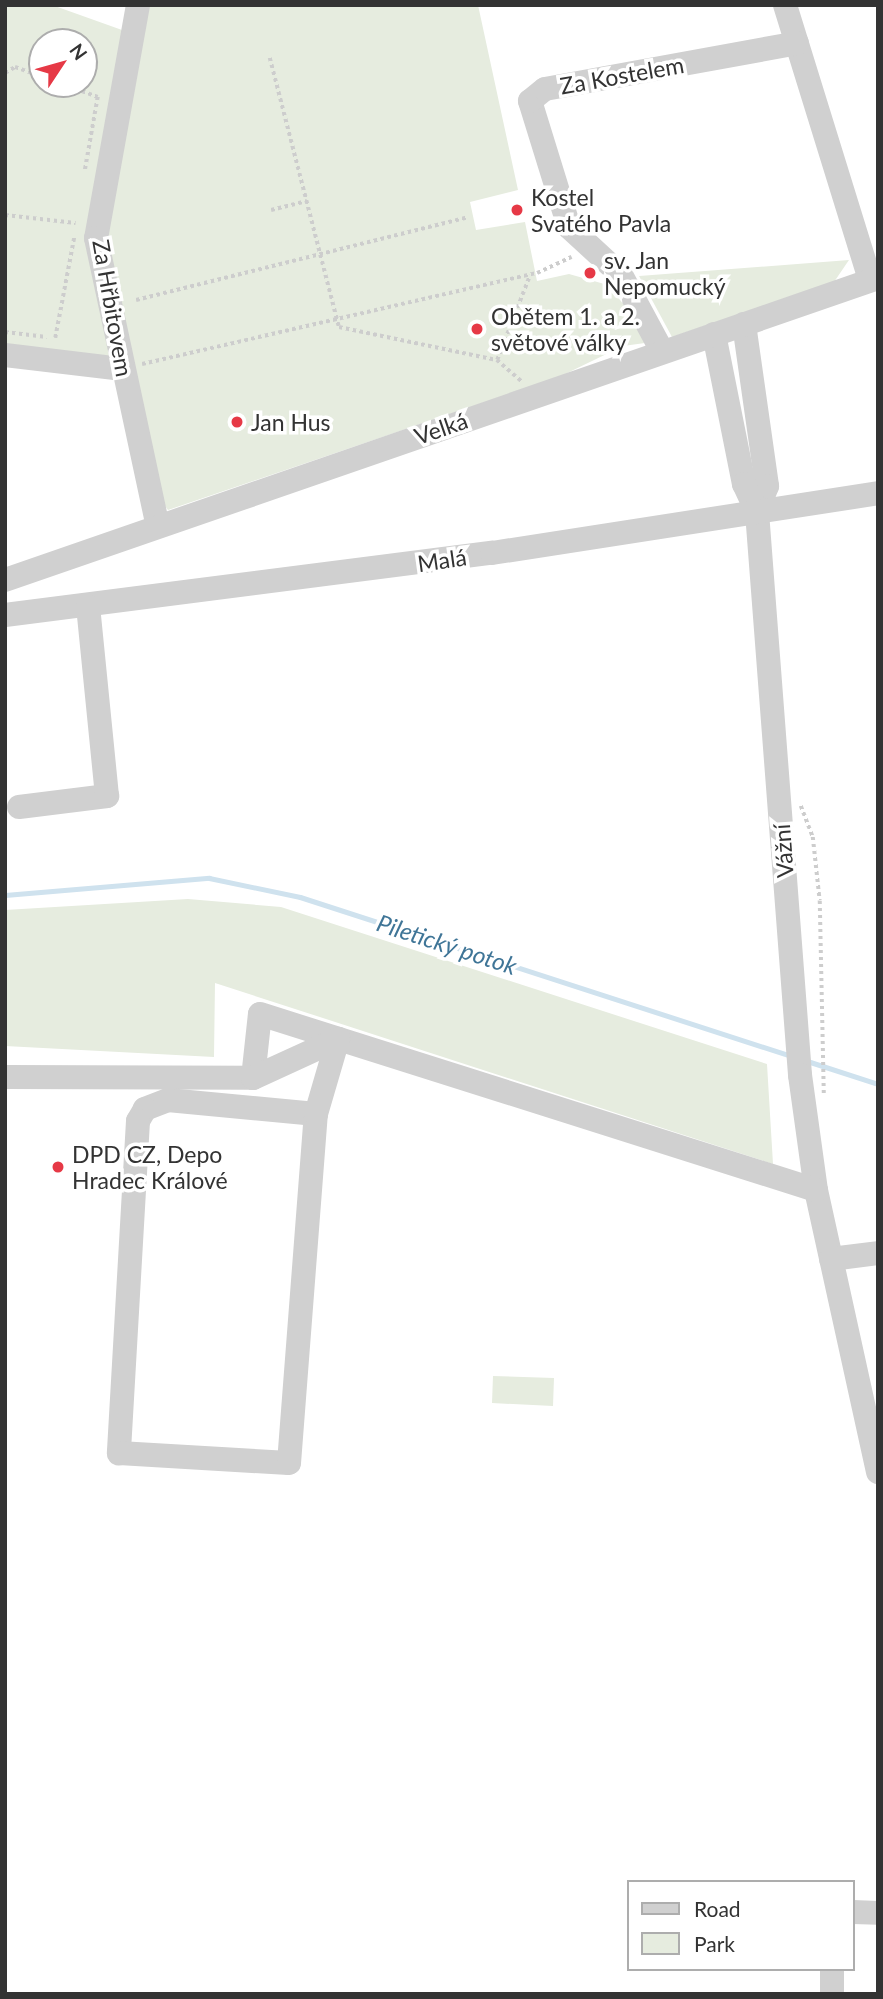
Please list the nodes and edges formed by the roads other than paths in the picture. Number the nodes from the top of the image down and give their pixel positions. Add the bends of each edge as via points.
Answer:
1 (138, 5) edge
2 (785, 5) edge
3 (797, 43) junction
4 (874, 279) edge
5 (744, 324) junction
6 (714, 334) junction
7 (662, 351) junction
8 (5, 355) edge
9 (123, 369) junction
10 (878, 493) edge
11 (757, 512) junction
12 (158, 526) junction
13 (5, 580) edge
14 (88, 607) junction
15 (5, 615) edge
16 (19, 807) dead end
17 (338, 1039) junction
18 (5, 1077) edge
19 (253, 1078) junction
20 (316, 1114) junction
21 (816, 1190) junction
22 (878, 1253) edge
23 (831, 1259) junction
24 (872, 1422) edge
25 (878, 1472) edge
26 (855, 1912) edge
27 (878, 1913) edge
28 (832, 1971) edge
29 (832, 1994) edge

1 - 9 street, Za Hřbitovem via 96,239
2 - 3 street
3 - 4 street
3 - 7 street, Za Kostelem via 538,92 530,110 569,227 630,287
4 - 5 street, Velká
5 - 6 street, Velká
5 - 11 street, Vážní via 767,486
6 - 7 street, Velká
6 - 11 street, Vážní via 744,484
7 - 12 street, Velká
8 - 9 street
9 - 12 street, Za Hřbitovem
10 - 11 street, Malá
11 - 14 street, Malá
11 - 21 street, Vážní via 797,1041
12 - 13 street, Velká
14 - 15 street, Malá
14 - 16 street via 107,796
17 - 19 street
17 - 19 street via 260,1014
17 - 20 street
17 - 21 street
18 - 19 street
20 - 20 street via 289,1463 119,1453 138,1121 145,1109 168,1100
21 - 23 street, Vážní
22 - 23 street
23 - 24 street, Vážní
24 - 25 street, Vážní
26 - 27 street
28 - 29 street

